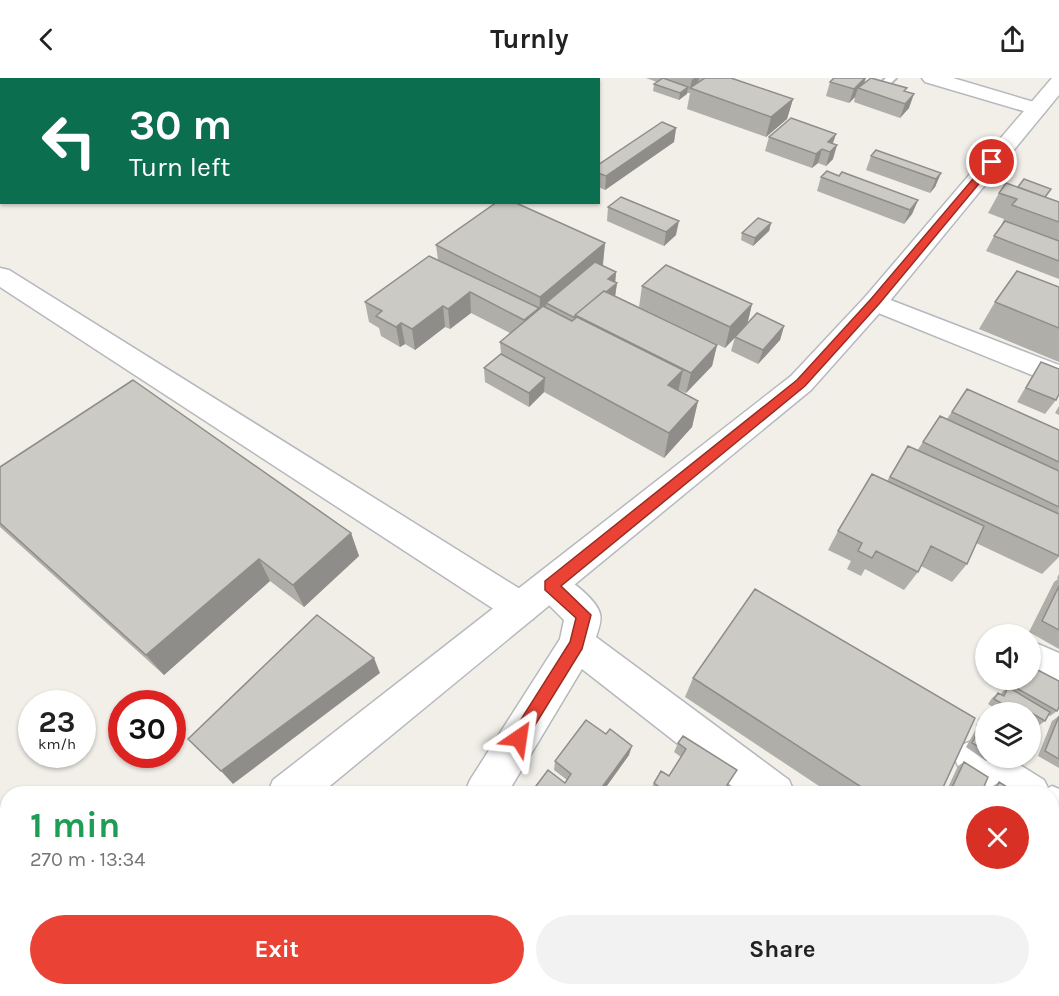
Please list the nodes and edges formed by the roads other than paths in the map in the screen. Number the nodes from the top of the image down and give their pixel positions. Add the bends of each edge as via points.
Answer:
1 (891, 78) edge
2 (932, 78) edge
3 (1059, 82) edge
4 (882, 87) edge
5 (1037, 109) junction
6 (0, 276) edge
7 (875, 302) junction
8 (1059, 376) edge
9 (550, 585) junction
10 (521, 608) junction
11 (577, 644) junction
12 (989, 768) edge
13 (297, 786) edge
14 (489, 786) edge
15 (764, 786) edge
16 (1017, 786) edge

1 - 4 lane
2 - 5 street
3 - 5 street
5 - 7 street
6 - 10 street
7 - 8 street
7 - 9 street via 777,404
9 - 10 street
9 - 11 street via 583,615
10 - 13 street
11 - 14 street
11 - 15 street
12 - 16 street

